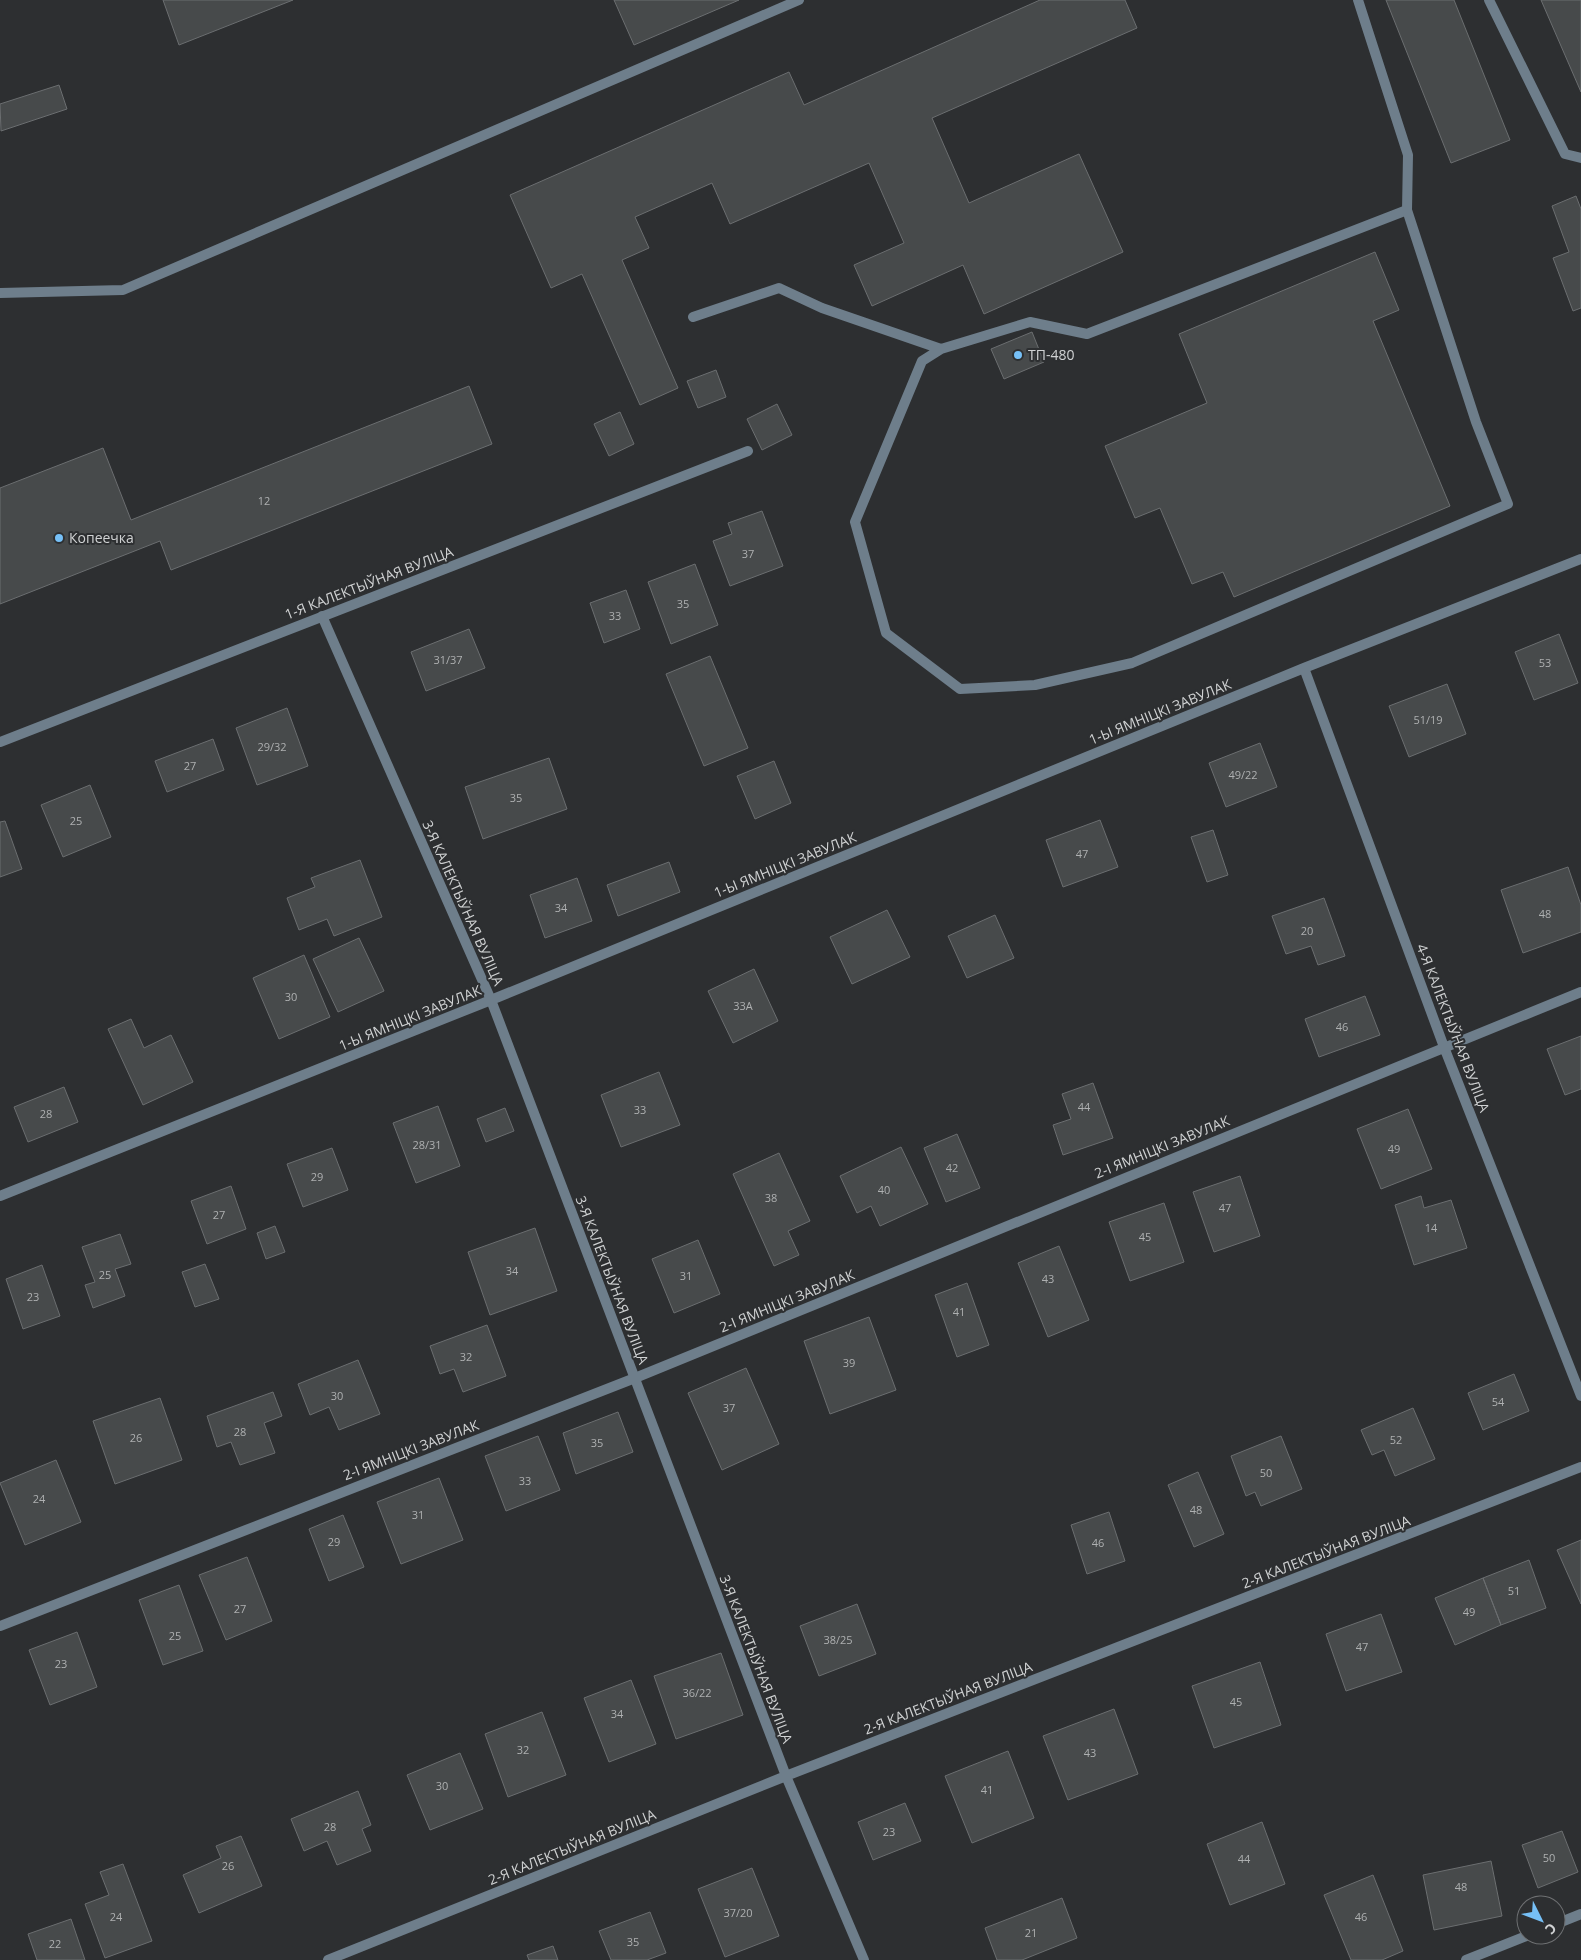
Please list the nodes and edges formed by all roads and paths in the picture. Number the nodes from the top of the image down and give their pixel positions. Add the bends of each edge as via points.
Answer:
1 (799, 0) edge
2 (1358, 0) edge
3 (1490, 0) edge
4 (1581, 158) edge
5 (1408, 210) junction
6 (0, 292) edge
7 (692, 317) dead end
8 (941, 349) junction
9 (748, 451) dead end
10 (1581, 559) edge
11 (322, 616) junction
12 (1304, 668) junction
13 (0, 742) edge
14 (1581, 992) edge
15 (491, 1000) junction
16 (1444, 1047) junction
17 (0, 1196) edge
18 (635, 1378) junction
19 (1581, 1396) edge
20 (1581, 1468) edge
21 (0, 1626) edge
22 (786, 1776) junction
23 (1581, 1914) edge
24 (1566, 1920) edge
25 (1516, 1940) edge
26 (328, 1960) edge
27 (864, 1960) edge
28 (1466, 1960) edge

1 - 6 street via 123,290
2 - 5 street via 1408,155
3 - 4 street via 1565,154
5 - 8 street via 1087,334 1030,322
5 - 8 street via 1476,422 1508,504 1132,663 1035,685 960,689 886,633 855,522 922,361
7 - 8 street via 779,288 822,308
9 - 11 street, 1-Я КАЛЕКТЫЎНАЯ ВУЛІЦА
10 - 12 street, 1-Ы ЯМНІЦКІ ЗАВУЛАК
11 - 13 street, 1-Я КАЛЕКТЫЎНАЯ ВУЛІЦА
11 - 15 street, 3-Я КАЛЕКТЫЎНАЯ ВУЛІЦА
12 - 15 street, 1-Ы ЯМНІЦКІ ЗАВУЛАК
12 - 16 street, 4-Я КАЛЕКТЫЎНАЯ ВУЛІЦА
14 - 16 street, 2-І ЯМНІЦКІ ЗАВУЛАК
15 - 17 street, 1-Ы ЯМНІЦКІ ЗАВУЛАК
15 - 18 street, 3-Я КАЛЕКТЫЎНАЯ ВУЛІЦА
16 - 18 street, 2-І ЯМНІЦКІ ЗАВУЛАК
16 - 19 street, 4-Я КАЛЕКТЫЎНАЯ ВУЛІЦА
18 - 21 street, 2-І ЯМНІЦКІ ЗАВУЛАК
18 - 22 street, 3-Я КАЛЕКТЫЎНАЯ ВУЛІЦА
20 - 22 street, 2-Я КАЛЕКТЫЎНАЯ ВУЛІЦА
22 - 26 street, 2-Я КАЛЕКТЫЎНАЯ ВУЛІЦА
22 - 27 street, 3-Я КАЛЕКТЫЎНАЯ ВУЛІЦА
23 - 24 street
25 - 28 street

